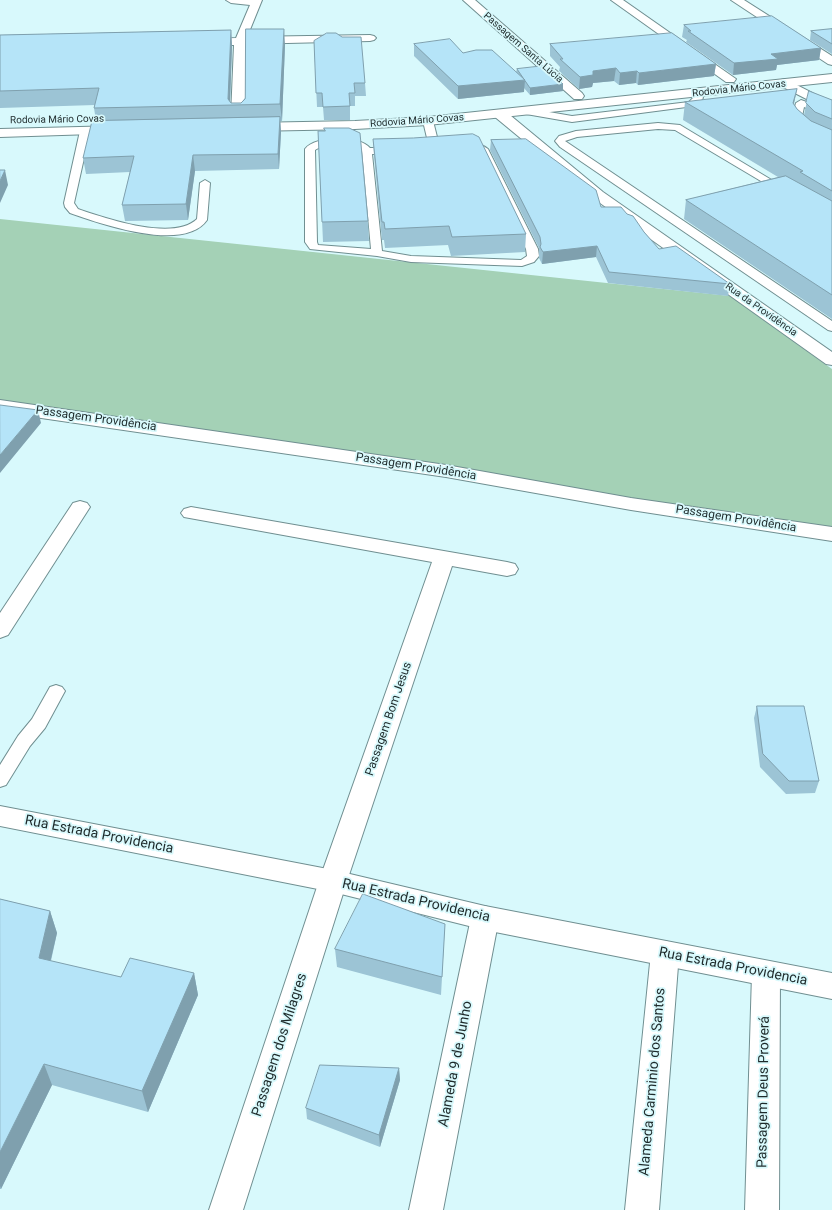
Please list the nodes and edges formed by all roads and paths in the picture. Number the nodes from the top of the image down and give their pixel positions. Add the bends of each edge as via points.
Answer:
1 (230, 0) edge
2 (468, 0) edge
3 (616, 0) edge
4 (736, 0) edge
5 (256, 1) edge
6 (370, 38) dead end
7 (240, 41) junction
8 (192, 42) edge
9 (832, 61) edge
10 (832, 68) edge
11 (832, 78) edge
12 (730, 80) junction
13 (785, 83) junction
14 (647, 94) junction
15 (697, 94) junction
16 (578, 96) junction
17 (547, 104) junction
18 (832, 108) edge
19 (526, 111) junction
20 (500, 114) junction
21 (832, 115) edge
22 (238, 116) junction
23 (596, 116) junction
24 (580, 118) junction
25 (428, 121) junction
26 (0, 122) edge
27 (85, 130) junction
28 (613, 130) junction
29 (0, 132) edge
30 (597, 132) junction
31 (832, 145) edge
32 (446, 148) junction
33 (366, 151) junction
34 (205, 184) dead end
35 (792, 195) edge
36 (378, 253) junction
37 (832, 327) edge
38 (832, 360) edge
39 (0, 406) edge
40 (80, 507) dead end
41 (191, 513) dead end
42 (832, 534) edge
43 (444, 558) junction
44 (507, 569) dead end
45 (0, 630) edge
46 (56, 691) dead end
47 (0, 780) edge
48 (0, 816) edge
49 (333, 881) junction
50 (485, 918) junction
51 (665, 953) junction
52 (766, 974) junction
53 (832, 986) edge
54 (226, 1210) edge
55 (426, 1210) edge
56 (642, 1210) edge
57 (762, 1210) edge

1 - 5 street
2 - 16 street, Passagem Santa Lúcia
3 - 12 street
4 - 9 street
5 - 7 street
6 - 7 street
7 - 8 street
7 - 22 street
10 - 12 street, Rodovia Mário Covas
11 - 13 street, Rodovia Mário Covas
12 - 14 street, Rodovia Mário Covas
13 - 15 street, Rodovia Mário Covas
13 - 18 street
14 - 15 street, Rodovia Mário Covas
14 - 16 street, Rodovia Mário Covas
14 - 17 street, Rodovia Mário Covas
15 - 23 lane via 698,98 691,104
16 - 17 street, Rodovia Mário Covas
17 - 19 street, Rodovia Mário Covas
17 - 22 street, Rodovia Mário Covas
19 - 20 street, Rodovia Mário Covas
19 - 24 lane via 560,118
20 - 25 street, Rodovia Mário Covas
20 - 38 street, Rua da Providência via 598,195
21 - 31 lane via 801,104 796,121 804,131
22 - 25 street, Rodovia Mário Covas via 225,122 355,125
23 - 24 lane
23 - 28 lane
24 - 30 lane
25 - 32 lane via 432,138
26 - 27 street, Rodovia Mário Covas via 130,124
27 - 29 street, Rodovia Mário Covas
27 - 34 lane via 69,202 74,211 129,228 177,231 195,227 202,220
28 - 30 lane
28 - 35 lane via 677,127
30 - 37 lane via 568,136 560,141
32 - 33 lane
32 - 36 lane via 470,146 479,147 484,151 533,256 522,263 411,259
33 - 36 lane
33 - 36 lane via 362,145 350,142 320,143 310,149 311,242 318,248
39 - 42 street, Passagem Providência via 453,473 631,504
40 - 45 street
41 - 43 street
43 - 44 street
43 - 49 street, Passagem Bom Jesus
46 - 47 lane via 39,723 24,741
48 - 49 street, Rua Estrada Providencia
49 - 50 street, Rua Estrada Providencia
49 - 54 street, Passagem dos Milagres
50 - 51 street, Rua Estrada Providencia
50 - 55 street, Alameda 9 de Junho
51 - 52 street, Rua Estrada Providencia
51 - 56 street, Alameda Carminio dos Santos
52 - 53 street, Rua Estrada Providencia
52 - 57 street, Passagem Deus Proverá

